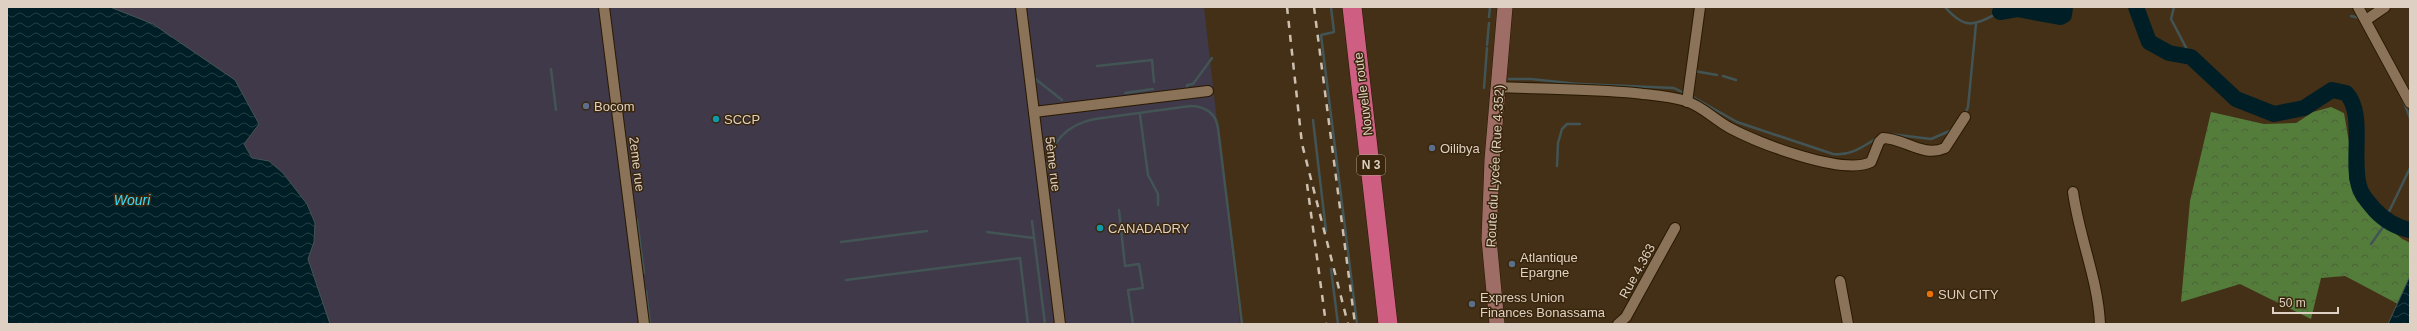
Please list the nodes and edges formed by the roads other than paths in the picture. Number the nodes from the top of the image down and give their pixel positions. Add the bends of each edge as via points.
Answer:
1 (604, 7) edge
2 (1021, 7) edge
3 (1342, 7) edge
4 (1352, 7) edge
5 (1504, 7) edge
6 (1700, 7) edge
7 (2358, 7) edge
8 (2384, 7) edge
9 (2366, 20) junction
10 (1498, 87) junction
11 (1208, 91) dead end
12 (1687, 102) junction
13 (2410, 103) edge
14 (1034, 112) junction
15 (1966, 117) dead end
16 (2073, 192) dead end
17 (1675, 228) dead end
18 (1840, 281) dead end
19 (644, 324) edge
20 (1060, 324) edge
21 (1378, 324) edge
22 (1388, 324) edge
23 (1496, 324) edge
24 (1618, 324) edge
25 (1848, 324) edge
26 (2100, 324) edge

1 - 19 street, 2eme rue
2 - 14 street, 5ème rue
3 - 21 highway, Nouvelle route
4 - 22 highway, Nouvelle route / N 3
5 - 10 main road, Route du Lycée (Rue 4.352)
6 - 12 street
7 - 9 street
8 - 9 street
9 - 13 street
10 - 12 street via 1610,91
10 - 23 main road, Route du Lycée (Rue 4.352) via 1489,239
11 - 14 street
12 - 15 street via 1739,133 1819,161 1841,166 1871,162 1883,138 1918,149 1940,151 1945,148
14 - 20 street, 5ème rue
16 - 26 street via 2076,220 2098,298
17 - 24 street, Rue 4.363 via 1626,317
18 - 25 street

